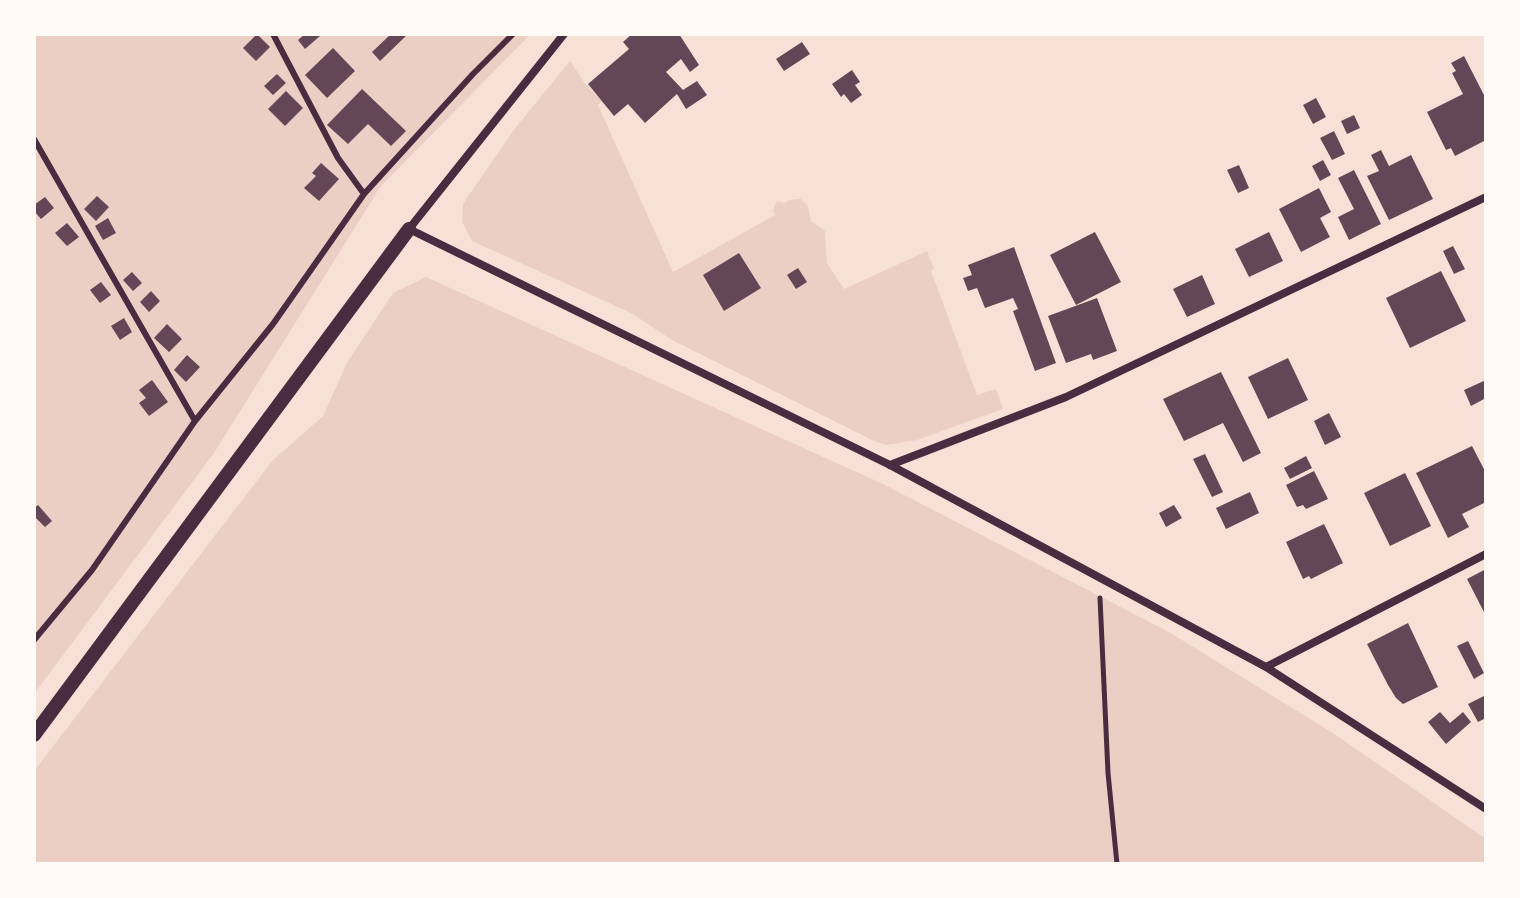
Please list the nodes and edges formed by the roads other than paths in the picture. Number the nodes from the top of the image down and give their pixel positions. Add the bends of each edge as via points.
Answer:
1 (273, 34) edge
2 (513, 34) edge
3 (564, 34) edge
4 (34, 139) edge
5 (364, 194) junction
6 (1486, 197) edge
7 (409, 229) junction
8 (195, 421) junction
9 (890, 465) junction
10 (1486, 554) edge
11 (34, 640) edge
12 (1266, 667) junction
13 (34, 735) edge
14 (1486, 809) edge

1 - 5 lane via 338,158
2 - 5 lane
3 - 7 street
4 - 8 lane
5 - 8 lane via 273,324
6 - 9 street via 1066,397
7 - 9 street
7 - 13 street
8 - 11 lane via 92,570
9 - 12 street
10 - 12 street
12 - 14 street

